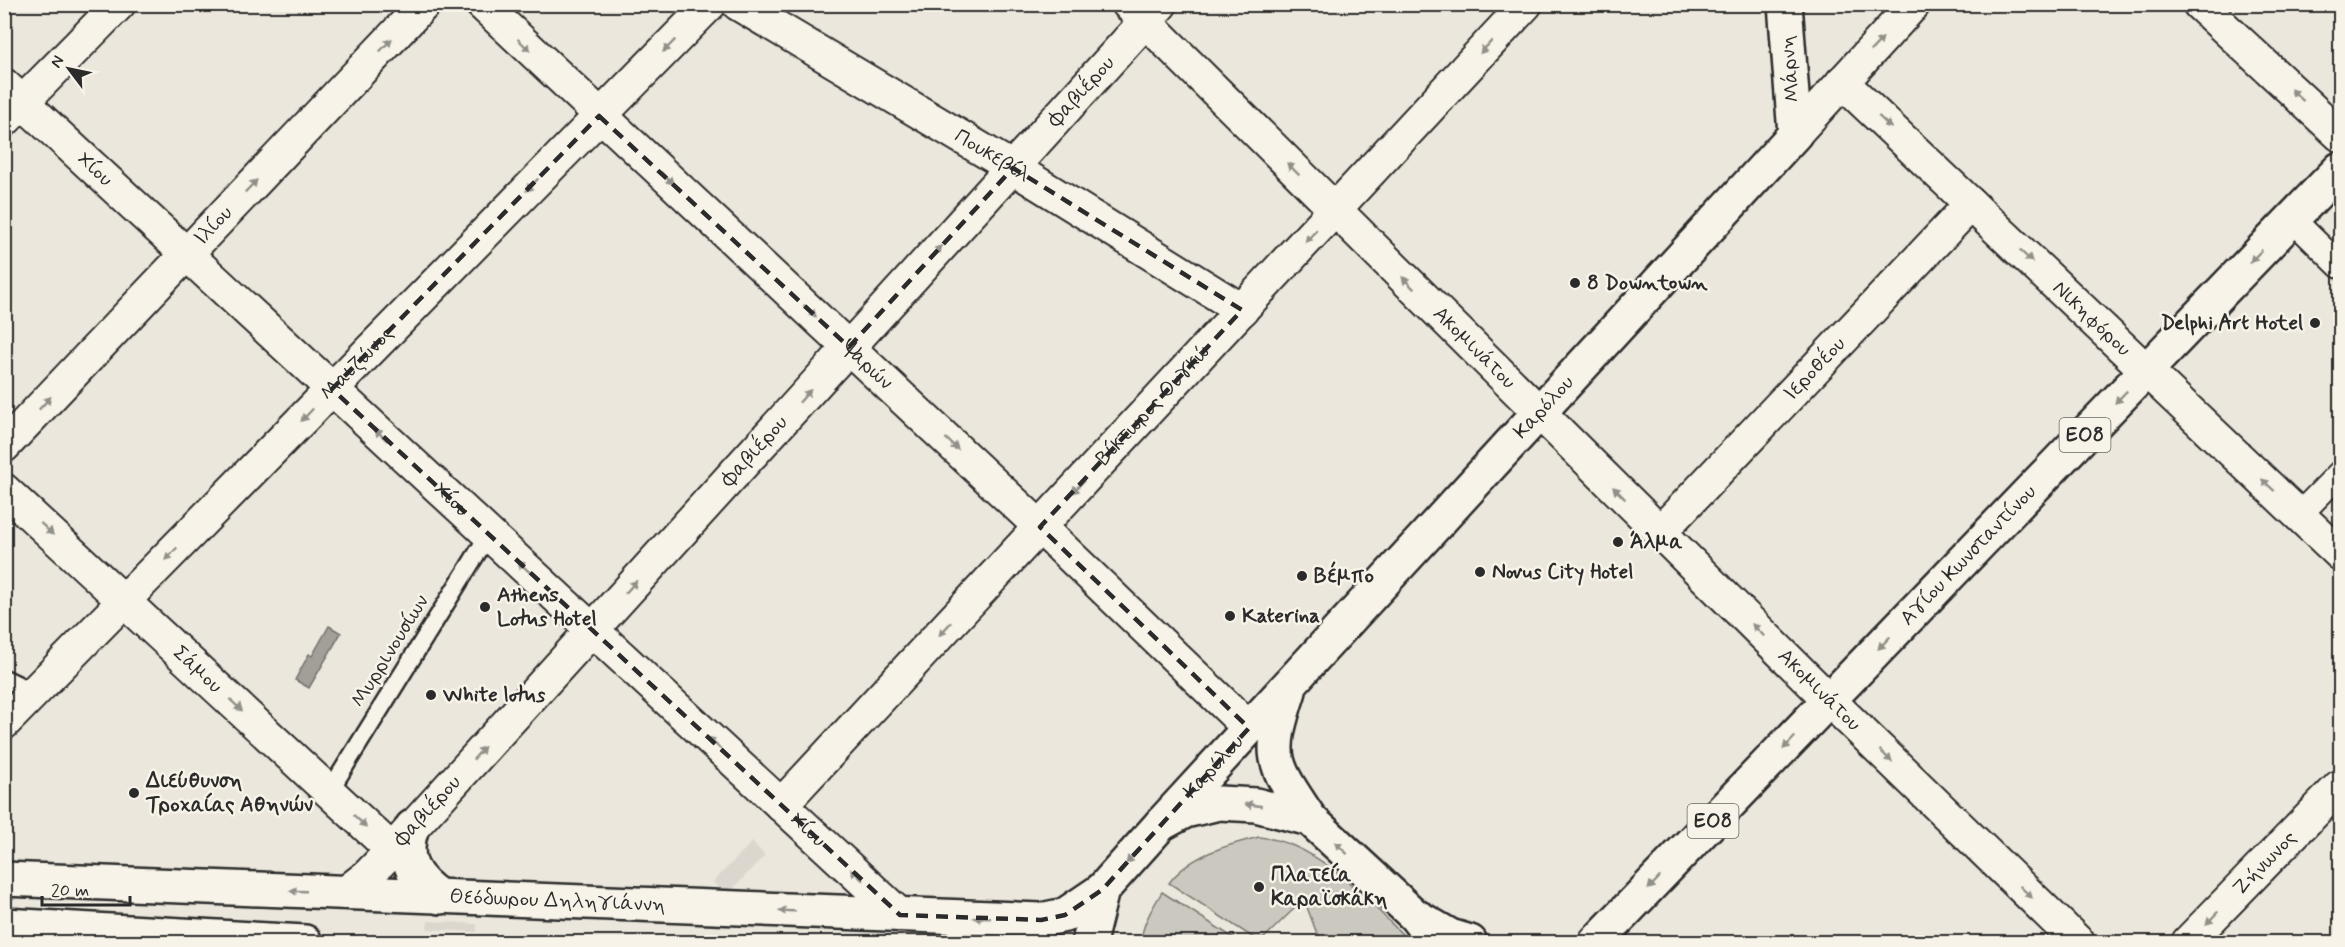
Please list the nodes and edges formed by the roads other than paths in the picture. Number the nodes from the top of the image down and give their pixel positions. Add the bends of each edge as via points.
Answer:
1 (119, 4) edge
2 (424, 4) edge
3 (482, 4) edge
4 (710, 4) edge
5 (738, 4) edge
6 (1526, 4) edge
7 (1785, 4) edge
8 (1914, 4) edge
9 (2199, 4) edge
10 (1145, 10) edge
11 (1842, 82) junction
12 (11, 103) edge
13 (599, 116) junction
14 (1795, 134) junction
15 (2340, 135) edge
16 (1013, 168) junction
17 (2340, 169) edge
18 (1971, 204) junction
19 (1334, 211) junction
20 (2292, 219) junction
21 (186, 254) junction
22 (2340, 266) edge
23 (1242, 310) junction
24 (849, 347) junction
25 (2147, 370) junction
26 (332, 389) junction
27 (1539, 413) junction
28 (4, 446) edge
29 (2340, 473) edge
30 (4, 490) edge
31 (2299, 515) junction
32 (1040, 527) junction
33 (1659, 532) junction
34 (489, 534) junction
35 (2340, 554) edge
36 (124, 601) junction
37 (592, 630) junction
38 (4, 678) edge
39 (1291, 682) junction
40 (34, 693) junction
41 (1829, 700) junction
42 (4, 723) edge
43 (1249, 728) junction
44 (2340, 786) edge
45 (329, 792) junction
46 (781, 805) junction
47 (1310, 819) junction
48 (1161, 824) junction
49 (402, 838) junction
50 (4, 879) edge
51 (99, 884) junction
52 (132, 885) junction
53 (1102, 890) junction
54 (345, 893) junction
55 (440, 897) junction
56 (900, 915) junction
57 (1415, 916) junction
58 (4, 925) edge
59 (90, 936) edge
60 (248, 941) edge
61 (305, 942) edge
62 (1089, 942) edge
63 (1435, 942) edge
64 (1470, 942) edge
65 (1596, 942) edge
66 (2078, 942) edge
67 (2188, 942) edge

1 - 12 street
21 -> 2 street, Ιλίου
3 -> 13 street, Ψαρών
4 -> 13 street, Μαιζώνος
5 - 16 street, Πουκεβίλ
6 -> 19 street, Βίκτωρος Ουγκώ
7 - 14 main road, Μάρνη
11 -> 8 street
15 -> 9 street
10 - 16 street, Φαβιέρου
19 -> 10 street, Ακομινάτου
11 - 14 street
11 -> 18 street, Νικηφόρου
12 - 21 street, Χίου
13 -> 24 street, Ψαρών
13 -> 26 street, Μαιζώνος
14 - 27 main road, Καρόλου
16 - 23 street, Πουκεβίλ
24 -> 16 street, Φαβιέρου
17 - 20 main road, Αγίου Κωνσταντίνου / ΕΟ8
18 -> 25 street, Νικηφόρου
18 - 33 street, Ιεροθέου
19 -> 23 street, Βίκτωρος Ουγκώ
27 -> 19 street, Ακομινάτου
20 - 22 street
20 -> 25 main road, Αγίου Κωνσταντίνου / ΕΟ8
21 - 26 street, Χίου
28 -> 21 street, Ιλίου
23 -> 32 street, Βίκτωρος Ουγκώ
24 -> 32 street, Ψαρών
37 -> 24 street, Φαβιέρου
31 -> 25 street, Νικηφόρου
25 -> 41 main road, Αγίου Κωνσταντίνου / ΕΟ8
34 -> 26 street, Χίου
26 -> 36 street, Μαιζώνος
33 -> 27 street, Ακομινάτου
27 - 39 main road, Καρόλου
29 - 31 street
30 -> 36 street, Σάμου
31 - 35 street, Νικηφόρου
32 - 43 street, Ψαρών
32 -> 46 street, Βίκτωρος Ουγκώ
41 -> 33 street, Ακομινάτου
37 -> 34 street, Χίου
34 - 45 lane, Μυρρινουσίων
36 - 40 street, Μαιζώνος
36 -> 45 street, Σάμου
46 -> 37 street, Χίου
49 -> 37 street, Φαβιέρου
38 - 40 lane
39 - 43 main road, Καρόλου
39 - 47 main road, Καρόλου via 1278,723 1275,755 1286,783
40 - 42 street, Μαιζώνος
41 -> 65 main road, Αγίου Κωνσταντίνου / ΕΟ8
41 -> 66 street, Ακομινάτου
43 - 48 main road, Καρόλου
44 -> 67 street, Ζήνωνος
45 -> 49 street, Σάμου
56 -> 46 street, Χίου
47 -> 48 main road via 1256,805 1219,803 1185,811
57 -> 47 main road
48 -> 53 main road
49 - 54 street, Φαβιέρου via 368,875
49 - 55 main road via 416,878
50 - 51 main road, Θεόδωρου Δηληγιάννη
51 - 52 main road, Θεόδωρου Δηληγιάννη
51 - 59 main road
54 -> 52 main road, Θεόδωρου Δηληγιάννη
52 - 59 main road
53 -> 56 main road, Θεόδωρου Δηληγιάννη via 1065,915 1041,920
53 - 62 main road
54 - 55 main road, Θεόδωρου Δηληγιάννη
56 -> 55 main road, Θεόδωρου Δηληγιάννη
57 - 63 main road
57 - 64 main road via 1450,936
58 - 59 main road
59 - 60 main road
60 - 61 main road

